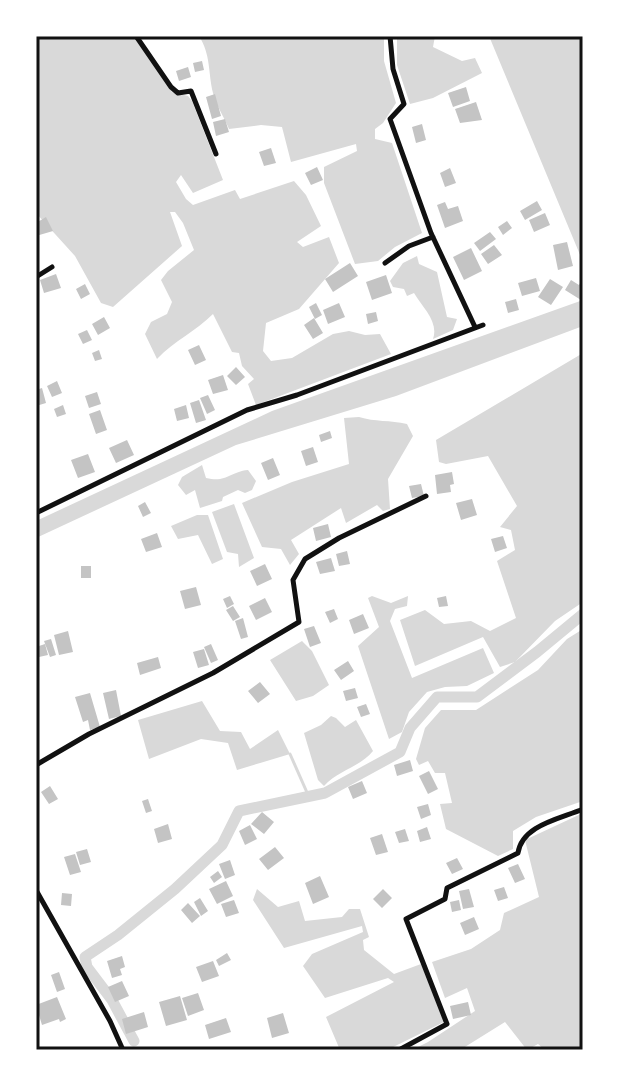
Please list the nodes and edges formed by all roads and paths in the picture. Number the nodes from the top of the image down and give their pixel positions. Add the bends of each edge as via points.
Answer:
1 (136, 36) edge
2 (390, 36) edge
3 (216, 154) dead end
4 (433, 237) junction
5 (385, 263) dead end
6 (52, 267) dead end
7 (36, 277) edge
8 (483, 325) dead end
9 (475, 327) junction
10 (426, 496) dead end
11 (36, 513) edge
12 (36, 765) edge
13 (583, 809) edge
14 (36, 890) edge
15 (123, 1050) edge
16 (399, 1050) edge

1 - 3 street via 171,87 178,93 191,91
2 - 4 street via 404,104 390,119
4 - 5 street
4 - 9 street
6 - 7 street
8 - 9 street
9 - 11 street via 247,410
10 - 12 street via 305,559 293,580 299,622
13 - 16 street via 528,831 518,853 447,888 445,899 406,919 447,1024
14 - 15 street

